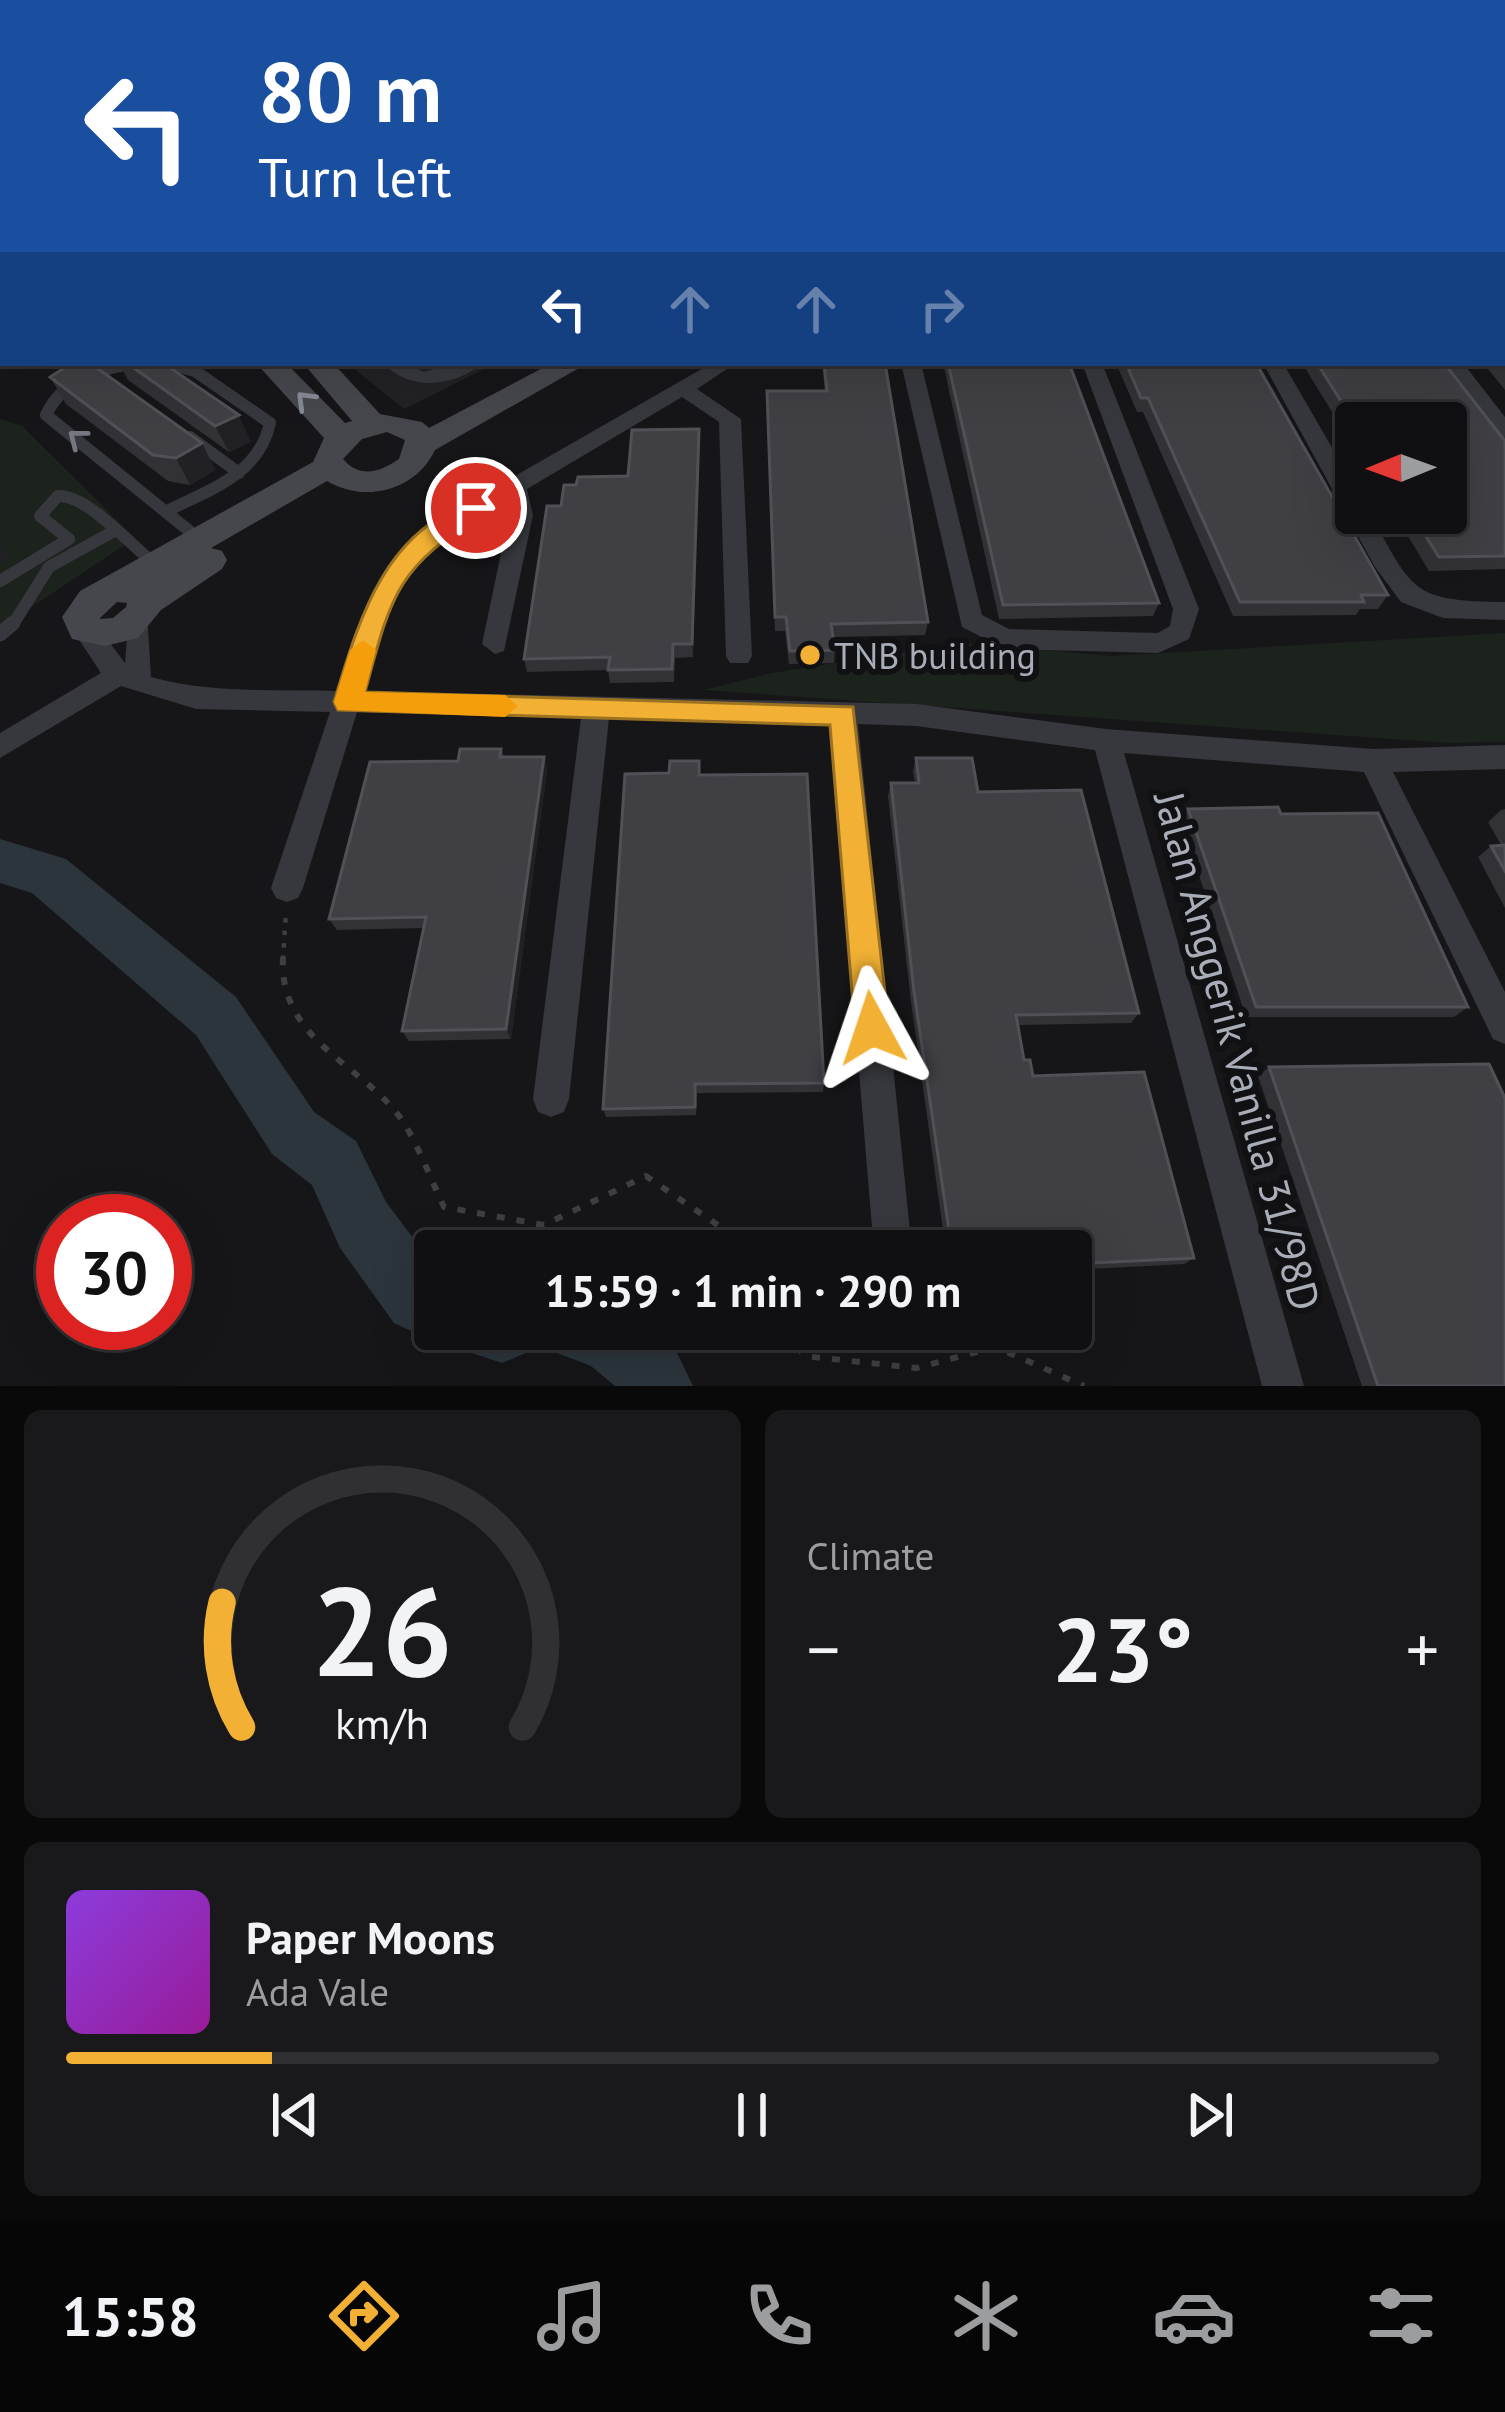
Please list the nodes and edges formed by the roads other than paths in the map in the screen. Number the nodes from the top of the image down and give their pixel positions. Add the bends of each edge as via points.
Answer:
1 (116, 366) edge
2 (185, 366) edge
3 (272, 366) edge
4 (320, 366) edge
5 (397, 366) edge
6 (467, 366) edge
7 (531, 366) edge
8 (568, 366) edge
9 (721, 366) edge
10 (912, 366) edge
11 (1093, 366) edge
12 (1276, 366) edge
13 (1455, 366) edge
14 (98, 371) junction
15 (116, 384) edge
16 (682, 389) junction
17 (169, 422) edge
18 (372, 424) junction
19 (1505, 431) edge
20 (417, 436) junction
21 (340, 461) junction
22 (1335, 472) edge
23 (239, 473) junction
24 (515, 487) junction
25 (170, 510) junction
26 (114, 531) junction
27 (1370, 534) edge
28 (198, 538) junction
29 (74, 544) junction
30 (155, 564) junction
31 (0, 581) edge
32 (106, 592) junction
33 (1505, 610) edge
34 (142, 611) junction
35 (85, 629) junction
36 (0, 634) edge
37 (495, 644) dead end
38 (739, 656) dead end
39 (128, 678) junction
40 (348, 702) junction
41 (596, 708) junction
42 (843, 714) junction
43 (1106, 740) junction
44 (0, 747) edge
45 (1505, 757) edge
46 (1373, 761) junction
47 (287, 887) road end
48 (1505, 1027) edge
49 (550, 1099) dead end
50 (890, 1230) edge
51 (1282, 1386) edge

1 - 14 lane
2 - 23 lane via 270,423 262,455
21 -> 3 street
4 - 18 street
5 - 6 street via 438,380
7 - 20 street
8 - 20 street
9 - 16 street
10 - 11 street via 971,620 1005,639 1177,638 1186,609
12 - 22 street
13 - 19 street
14 - 15 lane
25 -> 14 lane via 46,415 68,384
16 - 24 street
16 - 38 street via 730,419
17 - 23 lane
18 - 20 street
18 - 21 street
20 - 21 street via 416,462 394,476
21 - 28 street
21 - 34 street
23 - 25 lane
24 - 37 street via 521,514
24 - 40 street via 429,536 398,567
25 - 28 lane
26 - 29 lane
26 - 29 lane via 87,502 52,500 40,516
26 - 30 lane
27 - 33 street via 1402,591 1420,606
28 - 30 street
29 - 31 lane
29 - 36 lane
30 - 32 street
32 - 34 street via 134,589
32 - 35 street via 82,610
34 - 35 street via 115,632
34 - 39 street
35 - 39 street via 104,665
39 - 40 street via 196,698
39 - 44 street
40 - 41 street
40 - 47 street
41 - 42 street
41 - 49 street
42 - 43 street via 916,715
42 - 50 street
43 - 46 street
43 - 51 street, Jalan Anggerik Vanilla 31/98D
45 - 46 street
46 - 48 street

